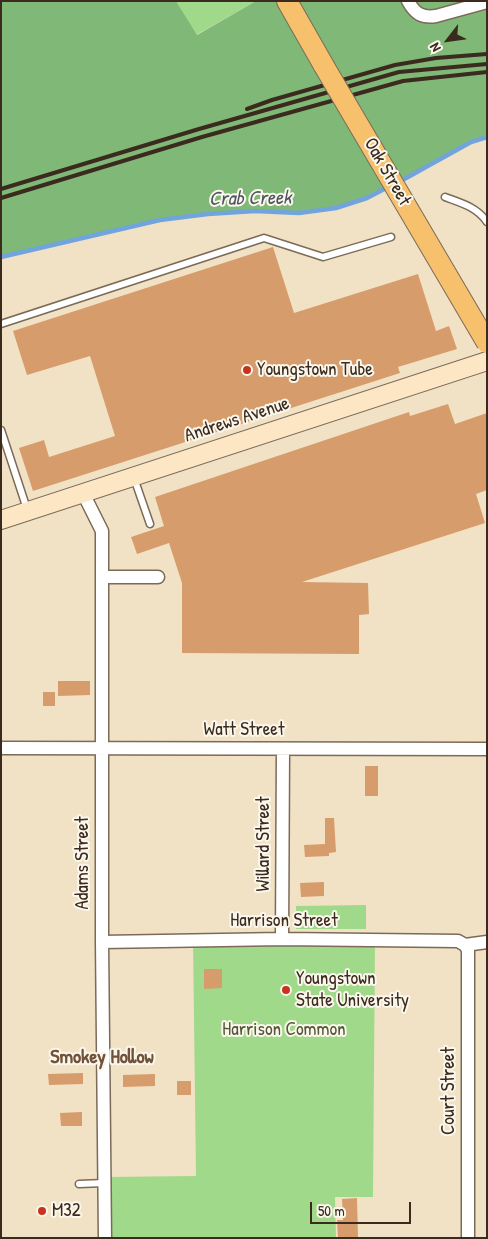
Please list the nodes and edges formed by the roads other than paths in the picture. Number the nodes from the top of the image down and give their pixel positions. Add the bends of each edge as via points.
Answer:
1 (287, 1) edge
2 (408, 1) edge
3 (487, 2) edge
4 (445, 197) dead end
5 (487, 222) edge
6 (391, 237) dead end
7 (1, 324) edge
8 (487, 343) edge
9 (487, 361) edge
10 (1, 430) edge
11 (134, 477) junction
12 (83, 493) junction
13 (27, 511) junction
14 (1, 520) edge
15 (150, 524) dead end
16 (103, 577) junction
17 (158, 577) dead end
18 (1, 748) edge
19 (102, 748) junction
20 (283, 749) junction
21 (487, 749) edge
22 (282, 939) junction
23 (102, 942) junction
24 (487, 942) edge
25 (465, 944) junction
26 (105, 1183) junction
27 (79, 1184) dead end
28 (105, 1238) edge
29 (468, 1238) edge

1 - 8 main road, Oak Street, bridge
2 - 3 street via 412,9 424,16 436,16
4 - 5 lane via 469,206
6 - 7 lane via 323,257 264,238
9 - 11 street, Andrews Avenue
10 - 13 lane
11 - 12 street, Andrews Avenue
11 - 15 lane
12 - 13 street, Andrews Avenue
12 - 16 street, Adams Street via 102,531
13 - 14 street, Andrews Avenue
16 - 17 street
16 - 19 street, Adams Street
18 - 19 street, Watt Street
19 - 20 street, Watt Street
19 - 23 street, Adams Street
20 - 21 street, Watt Street
20 - 22 street, Willard Street
22 - 23 street, Harrison Street
22 - 25 street, Harrison Street via 458,941
23 - 26 street, Adams Street
24 - 25 street, Harrison Street
25 - 29 street, Court Street via 468,950
26 - 27 lane
26 - 28 street, Adams Street

